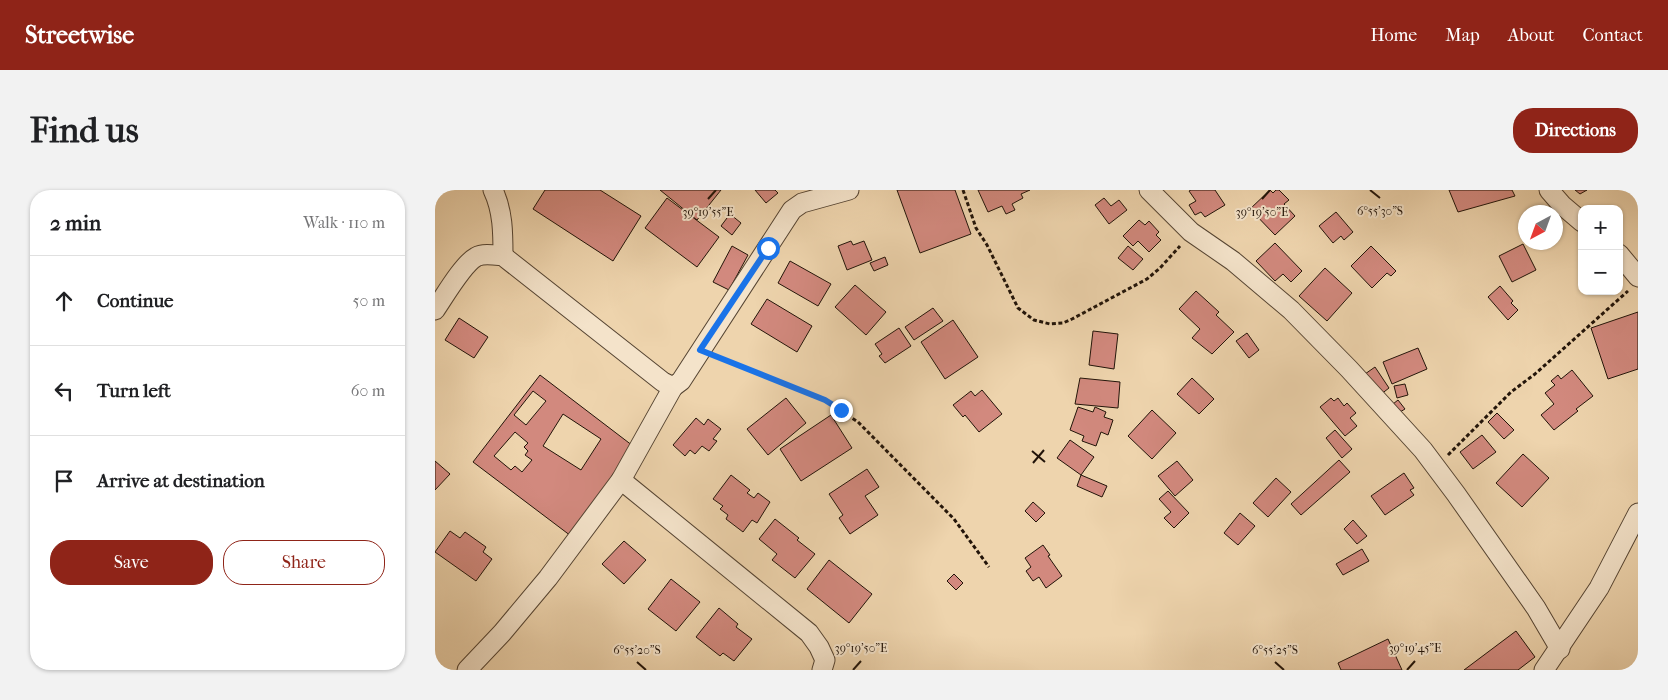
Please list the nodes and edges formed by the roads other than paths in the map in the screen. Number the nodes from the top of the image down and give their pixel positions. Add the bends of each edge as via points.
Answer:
1 (493, 190) edge
2 (849, 190) edge
3 (1149, 190) edge
4 (1549, 190) edge
5 (1578, 219) edge
6 (503, 256) junction
7 (1623, 261) edge
8 (1635, 282) edge
9 (435, 310) edge
10 (673, 387) junction
11 (621, 480) junction
12 (1638, 513) edge
13 (1560, 649) junction
14 (467, 670) edge
15 (822, 670) edge
16 (1544, 670) edge

1 - 6 street via 501,210
2 - 10 street via 801,203 792,210 681,381
3 - 13 street via 1191,232 1233,261 1291,310 1423,450 1537,608
4 - 5 street
6 - 9 street via 476,256
6 - 10 street
7 - 8 street
10 - 11 street
11 - 14 street via 548,578
11 - 15 street via 809,634 825,660
12 - 13 street via 1599,588
13 - 16 street

